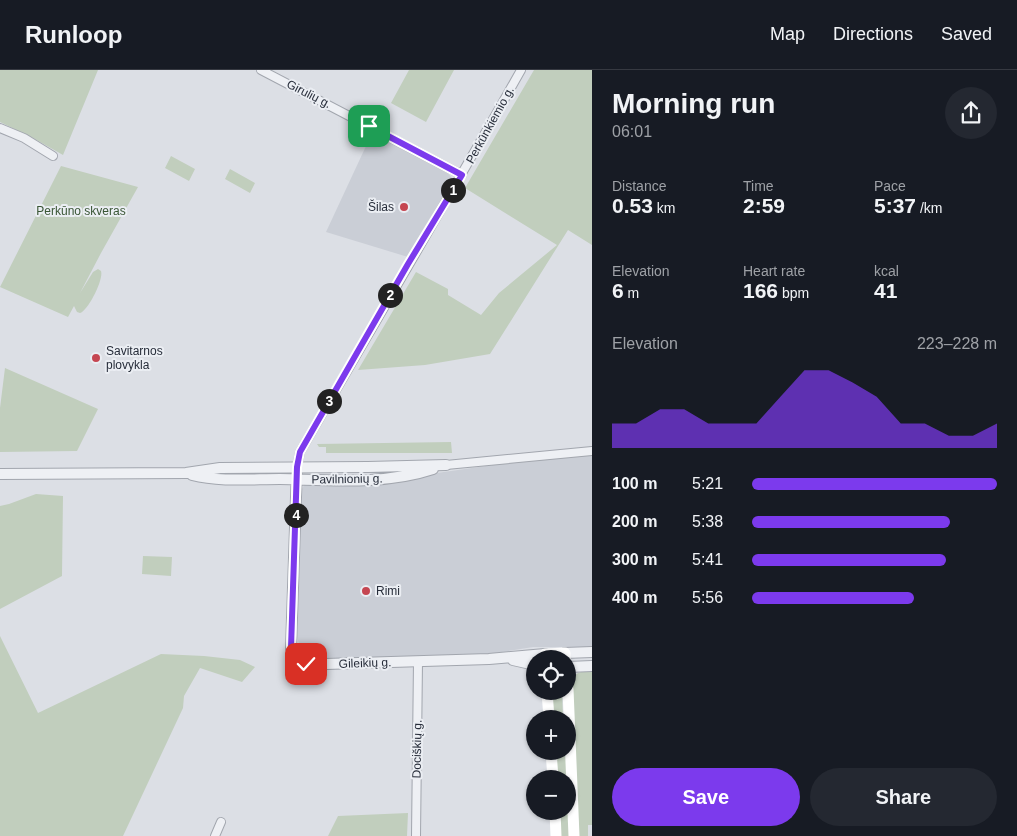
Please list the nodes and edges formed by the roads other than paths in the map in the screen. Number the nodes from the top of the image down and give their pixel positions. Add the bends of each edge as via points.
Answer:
1 (262, 70) edge
2 (521, 70) edge
3 (0, 128) edge
4 (53, 156) dead end
5 (462, 175) junction
6 (592, 451) edge
7 (446, 465) junction
8 (297, 467) junction
9 (186, 473) junction
10 (0, 475) edge
11 (297, 480) junction
12 (592, 652) edge
13 (576, 654) edge
14 (526, 657) edge
15 (507, 658) junction
16 (418, 661) junction
17 (526, 663) edge
18 (592, 666) edge
19 (576, 667) edge
20 (568, 700) edge
21 (555, 820) edge
22 (221, 822) dead end
23 (215, 836) edge
24 (416, 836) edge
25 (556, 836) edge
26 (574, 836) edge

1 - 5 street, Girulių g.
2 - 5 street, Perkūnkiemio g.
3 - 4 street
5 - 8 street, Perkūnkiemio g. via 300,452
6 - 7 street, Pavilnionių g.
7 - 8 street, Pavilnionių g.
7 - 11 street, Pavilnionių g. via 397,477
8 - 9 street, Pavilnionių g. via 220,468
8 - 11 street, Gileikių g.
9 - 10 street, Pavilnionių g.
9 - 11 street, Pavilnionių g. via 220,479
11 - 16 street, Gileikių g. via 291,648 295,656 306,664
12 - 13 street, Gileikių g.
14 - 15 street, Gileikių g.
15 - 16 street, Gileikių g.
15 - 17 street, Gileikių g.
16 - 24 street, Dociškių g.
18 - 19 street
20 - 26 main road
21 - 25 main road
22 - 23 street

